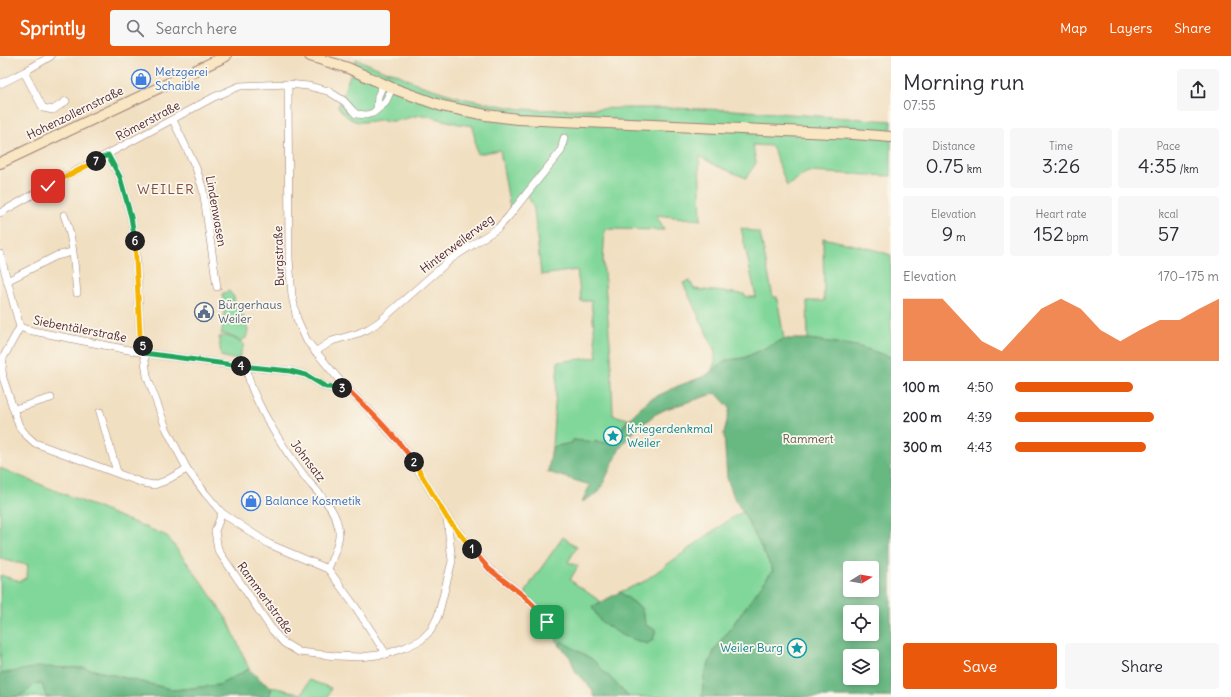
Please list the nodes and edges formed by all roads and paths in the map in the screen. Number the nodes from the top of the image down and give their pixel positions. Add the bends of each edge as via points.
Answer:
1 (51, 56) edge
2 (226, 56) edge
3 (310, 56) edge
4 (24, 72) junction
5 (0, 84) edge
6 (288, 84) junction
7 (388, 87) junction
8 (66, 101) dead end
9 (173, 120) junction
10 (891, 137) edge
11 (564, 138) dead end
12 (108, 155) junction
13 (0, 163) edge
14 (0, 214) edge
15 (64, 215) dead end
16 (72, 252) junction
17 (0, 254) edge
18 (7, 281) junction
19 (217, 287) dead end
20 (77, 293) dead end
21 (20, 327) junction
22 (315, 352) junction
23 (144, 353) junction
24 (247, 367) junction
25 (346, 388) junction
26 (51, 398) dead end
27 (14, 409) junction
28 (100, 412) dead end
29 (188, 469) junction
30 (117, 472) junction
31 (222, 513) junction
32 (447, 518) junction
33 (328, 570) junction
34 (547, 622) dead end
35 (386, 654) junction

1 - 4 street
2 - 13 main road, Hohenzollernstraße
3 - 7 main road via 350,69
4 - 5 street
4 - 8 street via 43,108 53,110
6 - 7 street, Römerstraße via 328,91 344,101 356,114 366,115 377,109 378,96
6 - 9 street, Römerstraße via 240,86
6 - 22 street, Burgstraße via 289,259 292,296 297,320
7 - 10 main road via 442,106 518,119
9 - 12 street, Römerstraße
9 - 19 street, Lindenwasen via 196,168 203,190
11 - 22 street, Hinterweilerweg via 561,151 498,228 451,259 379,322
12 - 14 street, Römerstraße
12 - 23 street via 120,177 131,217 136,249 140,334
15 - 16 street
16 - 18 street via 56,256
16 - 20 street
17 - 18 street, Siebentälerstraße
18 - 21 street, Siebentälerstraße
21 - 23 street, Siebentälerstraße
21 - 27 street via 3,358 2,370
22 - 25 street, Burgstraße
23 - 24 street, Siebentälerstraße
23 - 29 street via 147,376 166,428
24 - 25 street, Siebentälerstraße via 290,371 306,375 326,387
24 - 33 street, Johnsatz via 251,389 277,438 337,519 339,533
25 - 32 street, Burgstraße via 403,447
26 - 27 street
27 - 30 street via 19,426 35,443
28 - 30 street
29 - 30 street via 154,485
29 - 31 street
31 - 33 street via 269,544
31 - 35 street, Rammertstraße via 216,531 218,550 273,631 284,643 299,652 361,657
32 - 34 street, Burgstraße via 489,569 524,596
32 - 35 street, Rammertstraße via 452,561 438,616 431,630 421,640
33 - 35 street

